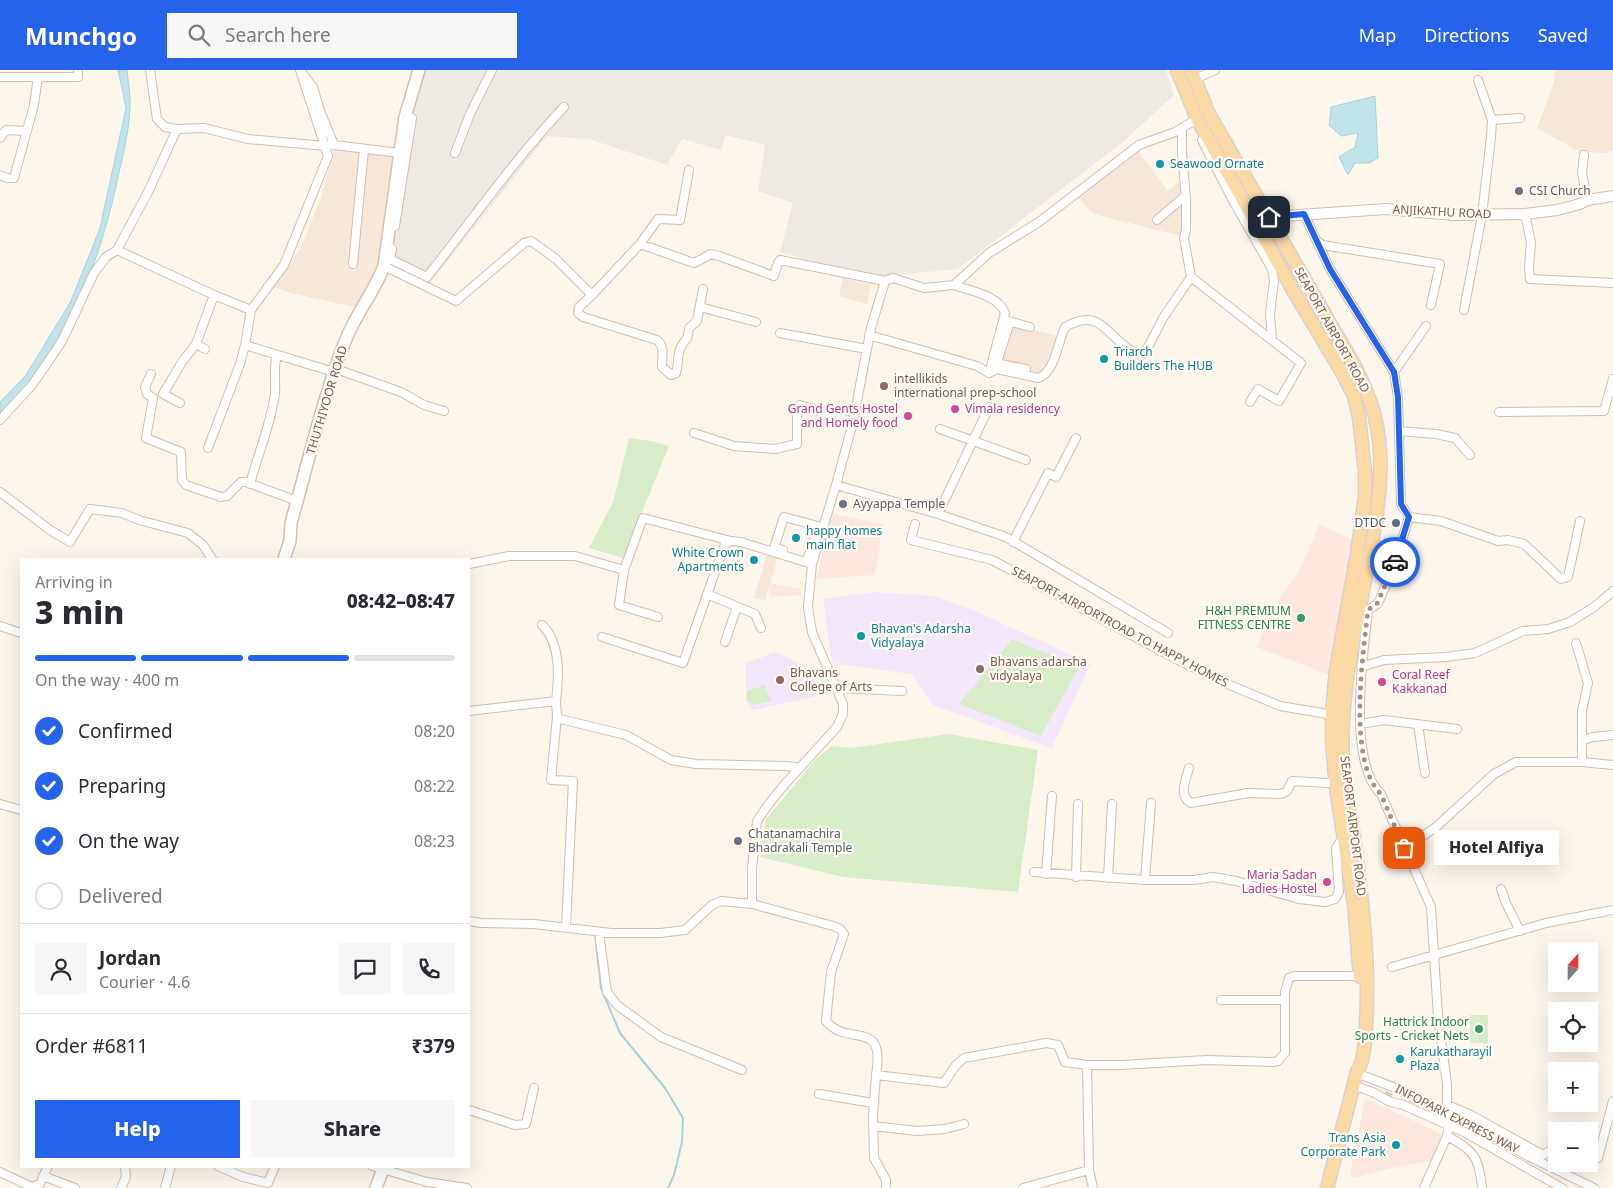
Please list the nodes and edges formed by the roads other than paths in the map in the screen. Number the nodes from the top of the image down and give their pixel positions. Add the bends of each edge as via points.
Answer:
1 (78, 70) edge
2 (150, 70) edge
3 (300, 70) edge
4 (419, 70) edge
5 (492, 70) edge
6 (1177, 70) edge
7 (1216, 70) edge
8 (1193, 75) edge
9 (0, 77) edge
10 (38, 77) junction
11 (1478, 80) dead end
12 (564, 107) dead end
13 (405, 117) junction
14 (1520, 118) dead end
15 (1195, 120) junction
16 (1492, 120) junction
17 (1182, 128) junction
18 (177, 129) junction
19 (27, 131) junction
20 (0, 138) edge
21 (334, 145) junction
22 (325, 146) junction
23 (364, 149) junction
24 (400, 153) junction
25 (455, 153) dead end
26 (1584, 154) dead end
27 (689, 170) dead end
28 (0, 175) edge
29 (1185, 196) junction
30 (1613, 196) edge
31 (1587, 200) junction
32 (1304, 214) junction
33 (1525, 214) junction
34 (1482, 215) junction
35 (1269, 217) junction
36 (1157, 220) dead end
37 (1316, 241) junction
38 (640, 244) junction
39 (117, 250) junction
40 (353, 264) dead end
41 (384, 266) junction
42 (1191, 277) junction
43 (885, 281) junction
44 (1613, 283) edge
45 (954, 285) junction
46 (703, 290) dead end
47 (214, 295) junction
48 (592, 295) junction
49 (1431, 304) dead end
50 (700, 307) junction
51 (251, 310) junction
52 (1464, 310) dead end
53 (1006, 321) junction
54 (756, 322) dead end
55 (1426, 326) dead end
56 (1030, 327) dead end
57 (780, 333) dead end
58 (870, 335) junction
59 (1272, 340) junction
60 (196, 344) junction
61 (245, 345) junction
62 (205, 349) dead end
63 (867, 349) junction
64 (277, 355) junction
65 (1026, 369) dead end
66 (335, 371) junction
67 (1394, 372) junction
68 (988, 373) junction
69 (151, 374) dead end
70 (1613, 378) edge
71 (1250, 402) dead end
72 (180, 403) dead end
73 (989, 407) dead end
74 (444, 411) dead end
75 (1499, 412) dead end
76 (0, 420) edge
77 (853, 422) junction
78 (940, 429) dead end
79 (1399, 431) junction
80 (694, 433) dead end
81 (1076, 438) dead end
82 (972, 442) junction
83 (208, 448) dead end
84 (1470, 455) dead end
85 (1026, 460) dead end
86 (250, 484) junction
87 (836, 485) junction
88 (0, 492) edge
89 (297, 501) junction
90 (938, 514) junction
91 (1409, 517) junction
92 (1580, 521) dead end
93 (915, 524) dead end
94 (731, 541) junction
95 (1013, 542) junction
96 (211, 558) edge
97 (287, 558) edge
98 (811, 560) junction
99 (470, 564) edge
100 (624, 570) junction
101 (1613, 590) edge
102 (707, 594) junction
103 (737, 606) junction
104 (1359, 608) junction
105 (658, 617) dead end
106 (542, 625) dead end
107 (0, 626) edge
108 (761, 628) dead end
109 (20, 633) edge
110 (1168, 633) dead end
111 (602, 637) dead end
112 (725, 642) dead end
113 (1576, 643) dead end
114 (1361, 667) junction
115 (836, 688) junction
116 (902, 691) dead end
117 (556, 701) junction
118 (470, 711) edge
119 (557, 716) junction
120 (1338, 716) junction
121 (1361, 724) junction
122 (1418, 724) junction
123 (1457, 729) dead end
124 (1613, 735) edge
125 (1583, 740) junction
126 (1582, 762) junction
127 (1613, 765) edge
128 (799, 768) junction
129 (1189, 768) dead end
130 (1425, 773) dead end
131 (1328, 783) dead end
132 (1052, 796) dead end
133 (1151, 803) dead end
134 (0, 804) edge
135 (1078, 804) dead end
136 (1112, 804) dead end
137 (20, 810) edge
138 (1349, 840) junction
139 (1404, 848) junction
140 (1034, 872) dead end
141 (1046, 874) junction
142 (1076, 877) junction
143 (1108, 878) junction
144 (1145, 880) junction
145 (1501, 888) dead end
146 (752, 904) junction
147 (1613, 910) edge
148 (470, 921) edge
149 (566, 927) junction
150 (1520, 931) junction
151 (599, 932) junction
152 (1434, 954) junction
153 (1392, 967) dead end
154 (1364, 976) junction
155 (1220, 1000) dead end
156 (1285, 1000) junction
157 (1087, 1065) junction
158 (1358, 1068) junction
159 (742, 1070) dead end
160 (876, 1076) junction
161 (1354, 1086) junction
162 (534, 1088) dead end
163 (1386, 1092) junction
164 (819, 1094) dead end
165 (1405, 1094) junction
166 (1613, 1101) edge
167 (873, 1102) junction
168 (1401, 1104) junction
169 (1447, 1109) junction
170 (470, 1110) edge
171 (964, 1124) dead end
172 (1449, 1125) junction
173 (873, 1126) junction
174 (1447, 1136) junction
175 (1548, 1152) edge
176 (1598, 1158) edge
177 (47, 1168) edge
178 (126, 1168) edge
179 (170, 1168) edge
180 (223, 1168) edge
181 (275, 1168) edge
182 (380, 1168) edge
183 (1089, 1170) junction
184 (0, 1172) edge
185 (43, 1176) junction
186 (26, 1186) edge
187 (63, 1186) edge
188 (75, 1188) edge
189 (121, 1188) edge
190 (165, 1188) edge
191 (376, 1188) edge
192 (467, 1188) edge
193 (886, 1188) edge
194 (1023, 1188) edge
195 (1093, 1188) edge
196 (1327, 1188) edge
197 (1424, 1188) edge
198 (1482, 1188) edge
199 (1562, 1188) edge
200 (1594, 1188) edge

1 - 10 street via 78,77
2 - 18 street via 157,119 165,127
3 - 21 street via 313,87
3 - 22 street
4 - 13 main road, THUTHIYOOR ROAD
5 - 25 street
6 - 15 main road
7 - 8 street
8 - 35 main road, SEAPORT AIRPORT ROAD via 1209,114
9 - 10 street
10 - 19 street
11 - 16 street
12 - 13 street via 505,176 427,277 390,258 412,118
13 - 24 main road, THUTHIYOOR ROAD
14 - 16 street
15 - 17 street
15 - 59 street via 1231,197 1272,269
15 - 104 main road via 1354,396 1363,446 1365,496
16 - 34 street
17 - 29 street
17 - 45 street via 1138,145 1039,222 989,253
18 - 22 street via 204,128 248,139
18 - 39 street
19 - 20 street via 6,130
19 - 28 street via 14,178
21 - 22 street
21 - 23 street
22 - 51 street via 328,156 284,265
23 - 24 street
23 - 40 street
24 - 41 main road, THUTHIYOOR ROAD
26 - 31 street via 1582,172
27 - 38 street via 680,220 658,219
29 - 36 street
29 - 42 street via 1184,238
30 - 31 street, ANJIKATHU ROAD
31 - 33 street, ANJIKATHU ROAD via 1557,210
32 - 34 street, ANJIKATHU ROAD via 1386,209
32 - 35 street, ANJIKATHU ROAD
32 - 37 street
33 - 34 street, ANJIKATHU ROAD
33 - 44 street via 1531,242 1530,279
34 - 52 street
35 - 104 main road, SEAPORT AIRPORT ROAD via 1356,368 1375,418 1380,496
37 - 49 street via 1323,245 1440,264
37 - 67 street
38 - 43 street via 694,263 711,254 774,276 780,260
38 - 48 street
39 - 47 street
39 - 76 street via 106,257 94,274 62,341 48,362
41 - 48 street via 456,301 524,243 531,241 556,259
41 - 66 main road, THUTHIYOOR ROAD via 344,342
42 - 59 street
42 - 68 street via 1163,318 1146,351 1140,355 1136,355 1105,326 1090,319 1065,327 1057,353 1043,376 1038,378 997,369
43 - 45 street via 893,278 924,288
43 - 58 street
45 - 53 street via 992,299 1002,306
46 - 50 street
47 - 51 street
47 - 60 street
48 - 50 street via 579,307 578,313 661,342 662,366 671,374 676,372 680,348 688,338 689,328 697,321
50 - 54 street
51 - 61 street
53 - 56 street
53 - 65 street via 997,362
53 - 68 street
55 - 67 street
57 - 63 street
58 - 63 street
58 - 68 street via 977,366
59 - 71 street via 1301,364 1279,400 1258,389
60 - 62 street
60 - 72 street via 162,394
61 - 64 street
61 - 83 street
63 - 77 street
64 - 66 street
64 - 86 street via 271,414
66 - 74 street via 401,392 424,405
66 - 89 main road, THUTHIYOOR ROAD
67 - 79 street
69 - 86 street via 145,387 153,398 146,438 182,452 182,480 186,485 221,497 227,496 241,482
70 - 75 street via 1604,412
73 - 82 street
77 - 80 street via 800,404 797,444 775,449 734,446
77 - 87 street
78 - 82 street
79 - 84 street via 1454,438
79 - 91 street via 1401,504
81 - 95 street via 1056,477 1048,473
82 - 85 street
82 - 90 street
86 - 89 street
87 - 90 street
87 - 98 street
88 - 96 street via 70,542 90,509 122,513 188,533 203,545
89 - 97 main road, THUTHIYOOR ROAD
90 - 95 street
91 - 92 street via 1431,518 1498,541 1524,544 1561,579 1568,578
91 - 104 street via 1380,599 1377,604
93 - 120 street, SEAPORT-AIRPORTROAD TO HAPPY HOMES via 911,540 992,560 1225,683 1280,706
94 - 98 street
94 - 100 street via 643,518
94 - 102 street via 725,544
95 - 110 street
98 - 98 street via 774,548 784,517 818,526
98 - 115 street via 808,607 812,632
99 - 100 street via 509,556 575,556
100 - 105 street via 619,605
101 - 114 street via 1570,622 1523,632 1474,653 1384,660
102 - 103 street
102 - 111 street via 683,663
103 - 108 street via 755,614
103 - 112 street
104 - 114 street
104 - 120 main road, SEAPORT AIRPORT ROAD
106 - 117 street via 547,630 558,661
107 - 109 street
113 - 125 street via 1588,683 1582,711
114 - 121 street
115 - 116 street
115 - 128 street via 843,704 843,714 837,727
117 - 118 street
117 - 119 street
119 - 128 street via 567,722 626,736 671,760
119 - 149 street via 551,780 573,781
120 - 138 main road, SEAPORT AIRPORT ROAD
121 - 122 street via 1384,720
121 - 139 street via 1363,760 1369,778 1381,794
122 - 123 street
122 - 130 street
124 - 125 street
125 - 126 street
126 - 127 street
126 - 139 street via 1516,762 1503,767 1436,827
128 - 146 street via 757,822
129 - 131 street via 1184,797 1191,803 1248,793 1281,794 1292,781
132 - 141 street
133 - 144 street
134 - 137 street
135 - 142 street
136 - 143 street
138 - 144 street via 1340,842 1336,848 1339,892 1335,899 1325,902 1299,899 1213,877
138 - 154 main road, SEAPORT AIRPORT ROAD via 1363,908
139 - 152 street via 1431,907
140 - 141 street
141 - 142 street
142 - 143 street
143 - 144 street
145 - 150 street
146 - 151 street via 721,901 684,930
146 - 160 street via 833,926 844,934 831,972 826,1021 844,1032 873,1041 877,1054
147 - 150 street
148 - 149 street
149 - 151 street
150 - 152 street
151 - 159 street via 607,992 617,1006 661,1037
152 - 153 street
152 - 169 street
154 - 156 street via 1294,976 1289,978
154 - 158 main road, SEAPORT AIRPORT ROAD via 1366,1024
155 - 156 street
156 - 157 street via 1286,1045 1285,1053 1278,1061
157 - 160 street via 1065,1062 1058,1046 1046,1043 964,1058 944,1083
157 - 183 street
158 - 161 main road, SEAPORT AIRPORT ROAD
158 - 163 street, INFOPARK EXPRESS WAY
160 - 167 street
161 - 163 street, INFOPARK EXPRESS WAY
161 - 196 main road, SEAPORT AIRPORT ROAD
162 - 170 street via 526,1124 515,1125
163 - 165 street
163 - 165 street, INFOPARK EXPRESS WAY via 1388,1084
163 - 168 street
163 - 168 street, INFOPARK EXPRESS WAY via 1382,1099
164 - 167 street
165 - 169 street, INFOPARK EXPRESS WAY
166 - 176 street
167 - 173 street
168 - 172 street, INFOPARK EXPRESS WAY
169 - 172 street
169 - 175 street via 1470,1114 1543,1155
169 - 200 street, INFOPARK EXPRESS WAY via 1528,1156
171 - 173 street via 917,1131
172 - 174 street
172 - 199 street, INFOPARK EXPRESS WAY
173 - 193 street via 874,1158 886,1180
174 - 197 street
174 - 198 street via 1473,1154
177 - 185 street
178 - 189 street
179 - 190 street
180 - 181 street via 268,1183
182 - 191 main road
182 - 192 street via 427,1182
183 - 194 street
183 - 195 street
184 - 186 street
185 - 186 street via 40,1184
185 - 187 street
187 - 188 street

